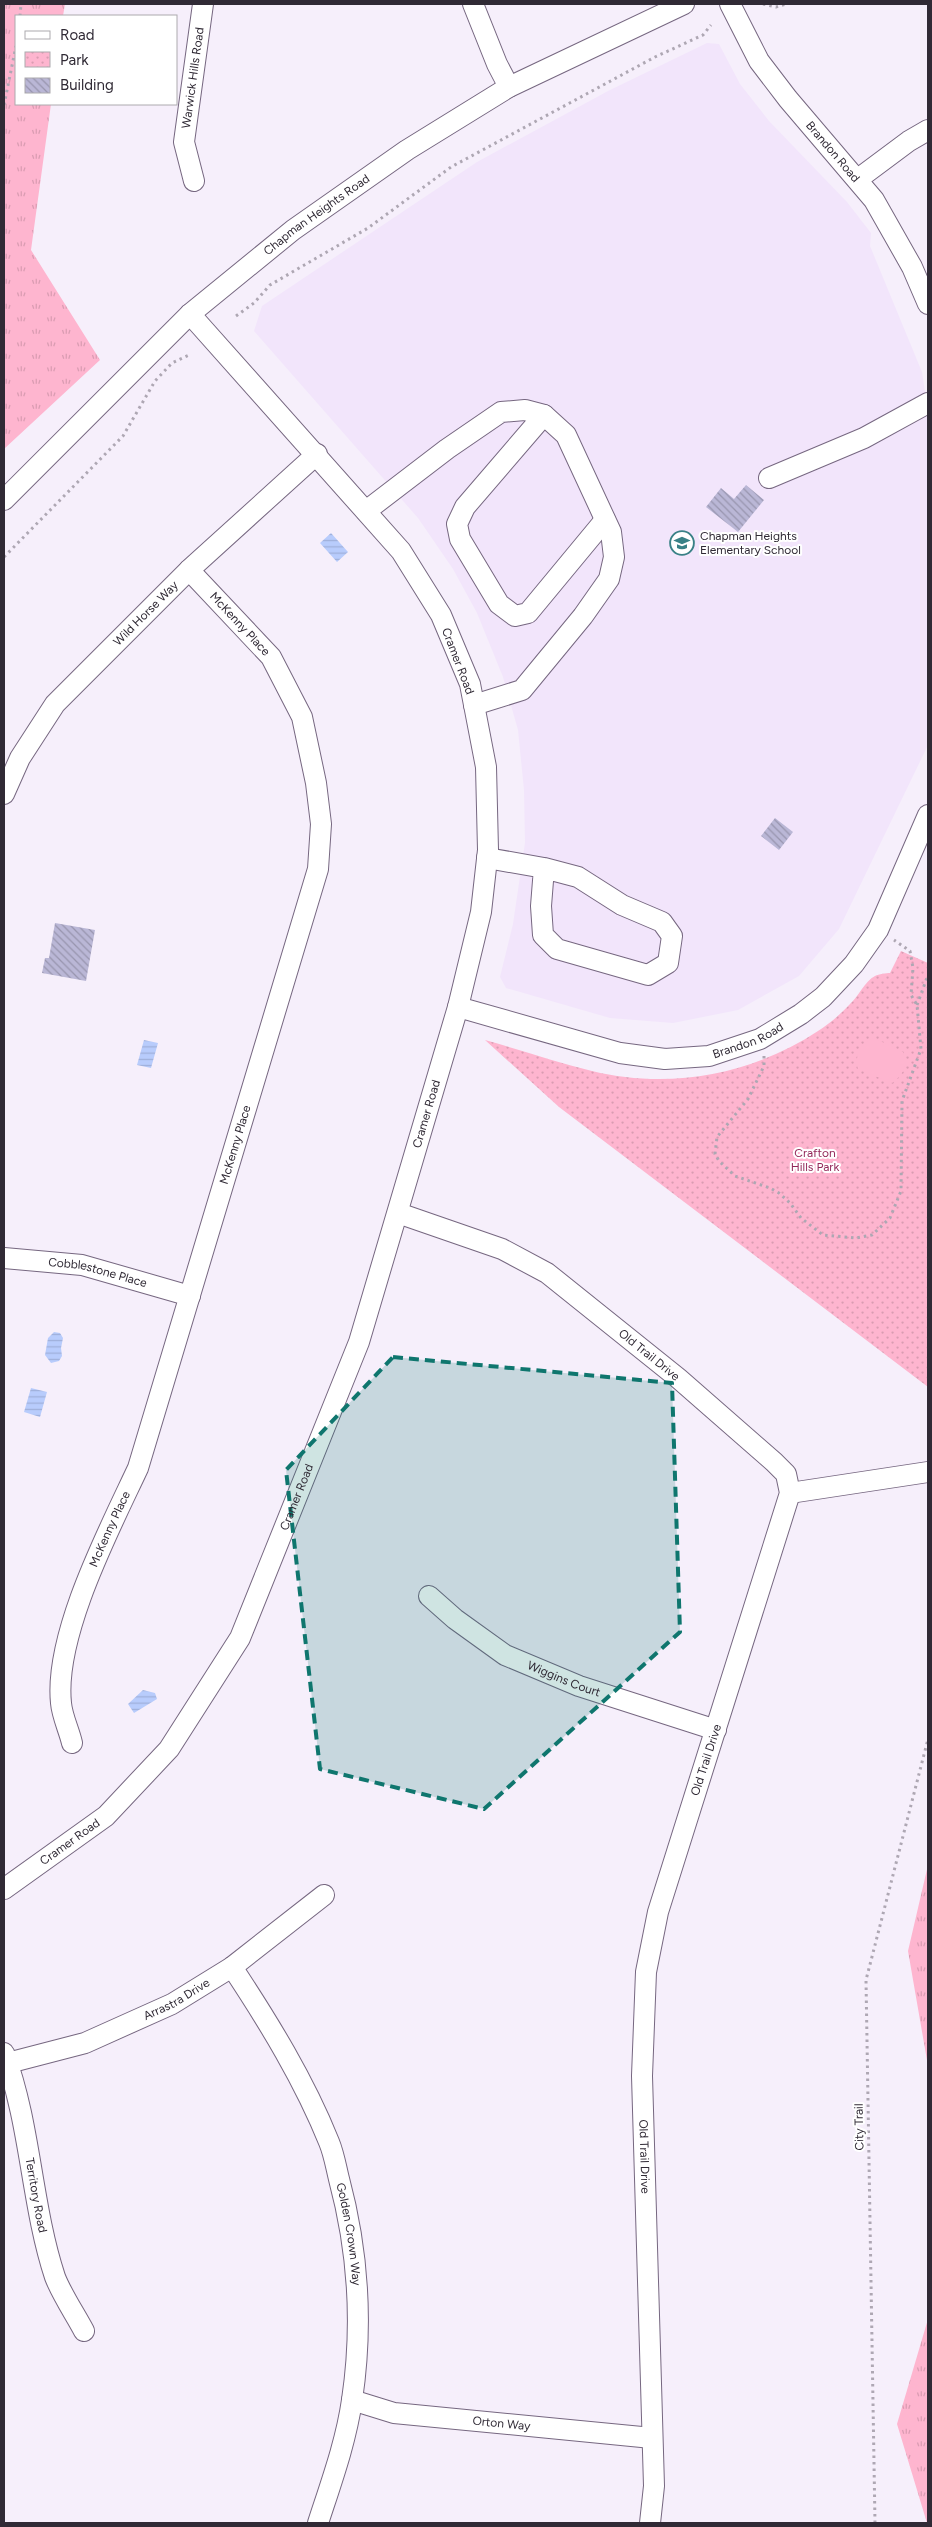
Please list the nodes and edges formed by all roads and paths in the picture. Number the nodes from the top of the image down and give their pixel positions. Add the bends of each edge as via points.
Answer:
1 (203, 4) edge
2 (473, 4) edge
3 (684, 4) edge
4 (730, 4) edge
5 (763, 4) edge
6 (786, 4) edge
7 (711, 25) dead end
8 (15, 51) edge
9 (509, 87) junction
10 (4, 105) edge
11 (928, 130) edge
12 (858, 179) junction
13 (194, 181) dead end
14 (928, 304) edge
15 (190, 314) junction
16 (236, 316) dead end
17 (189, 355) dead end
18 (928, 403) edge
19 (544, 415) junction
20 (317, 454) junction
21 (769, 478) dead end
22 (4, 500) edge
23 (366, 511) junction
24 (605, 520) junction
25 (4, 557) edge
26 (189, 570) junction
27 (474, 705) junction
28 (4, 794) edge
29 (928, 815) edge
30 (487, 858) junction
31 (544, 868) junction
32 (878, 930) junction
33 (928, 975) edge
34 (917, 1005) junction
35 (458, 1007) junction
36 (760, 1039) junction
37 (398, 1213) junction
38 (4, 1258) edge
39 (190, 1296) junction
40 (928, 1472) edge
41 (790, 1493) junction
42 (429, 1596) dead end
43 (716, 1730) junction
44 (928, 1739) edge
45 (72, 1743) dead end
46 (4, 1889) edge
47 (324, 1895) dead end
48 (232, 1967) junction
49 (6, 2058) edge
50 (84, 2331) dead end
51 (352, 2400) junction
52 (652, 2438) junction
53 (318, 2523) edge
54 (650, 2523) edge
55 (875, 2523) edge

1 - 13 street, Warwick Hills Road via 184,142
2 - 9 street
3 - 9 street, Chapman Heights Road
4 - 12 street, Brandon Road via 759,61
5 - 6 path via 776,7
7 - 16 path via 703,35 655,57 451,167 368,228 270,285 254,303
8 - 10 path
9 - 15 street, Chapman Heights Road via 407,150 293,230
11 - 12 street
12 - 14 street, Brandon Road via 874,200
15 - 20 street, Cramer Road
15 - 22 street, Chapman Heights Road
17 - 25 path via 172,363 155,381 123,436
18 - 21 street via 864,438
19 - 23 street via 525,410 500,412
19 - 24 street via 566,436
19 - 24 street via 465,507 457,524 460,539 499,604 515,616 528,613
20 - 23 street, Cramer Road
20 - 26 street, Wild Horse Way
23 - 27 street, Cramer Road via 402,551 441,615 470,684
24 - 27 street via 611,532 614,558 609,579 594,601 522,690
26 - 28 street, Wild Horse Way via 55,704 20,758
26 - 39 street, McKenny Place via 271,657 298,708 316,783 321,824 318,869
27 - 30 street, Cramer Road via 486,767
29 - 32 street, Brandon Road
30 - 31 street
30 - 35 street, Cramer Road via 481,912
31 - 31 street via 543,935 557,950 648,975 668,963 672,936 662,922 622,905 578,877
32 - 34 path via 910,951 913,968 911,995
32 - 36 street, Brandon Road via 854,964 823,996
33 - 34 path
34 - 36 path via 921,1049 902,1101 901,1191 890,1218 872,1235 856,1238 823,1235 801,1218 779,1194 735,1176 723,1167 715,1154 717,1137 748,1099 764,1066
35 - 36 street, Brandon Road via 620,1053 665,1059 709,1056
35 - 37 street, Cramer Road
37 - 41 street, Old Trail Drive via 502,1249 547,1273 678,1378 774,1462 786,1474
37 - 46 street, Cramer Road via 358,1342 240,1638 169,1749 106,1816
38 - 39 street, Cobblestone Place via 82,1265
39 - 45 street, McKenny Place via 138,1468 107,1534 72,1624 61,1672 61,1704
40 - 41 street
41 - 43 street, Old Trail Drive
42 - 43 street, Wiggins Court via 505,1655 579,1686
43 - 52 street, Old Trail Drive via 658,1912 646,1972 642,2076
44 - 55 path, City Trail via 866,1980
47 - 48 street, Arrastra Drive
48 - 49 street, Arrastra Drive via 172,2004 84,2043
48 - 51 street, Golden Crown Way via 308,2095 330,2144 351,2222 358,2304
49 - 50 street, Territory Road via 56,2278
51 - 52 street, Orton Way via 394,2413
51 - 53 street, Golden Crown Way via 339,2462
52 - 54 street, Old Trail Drive via 654,2486

